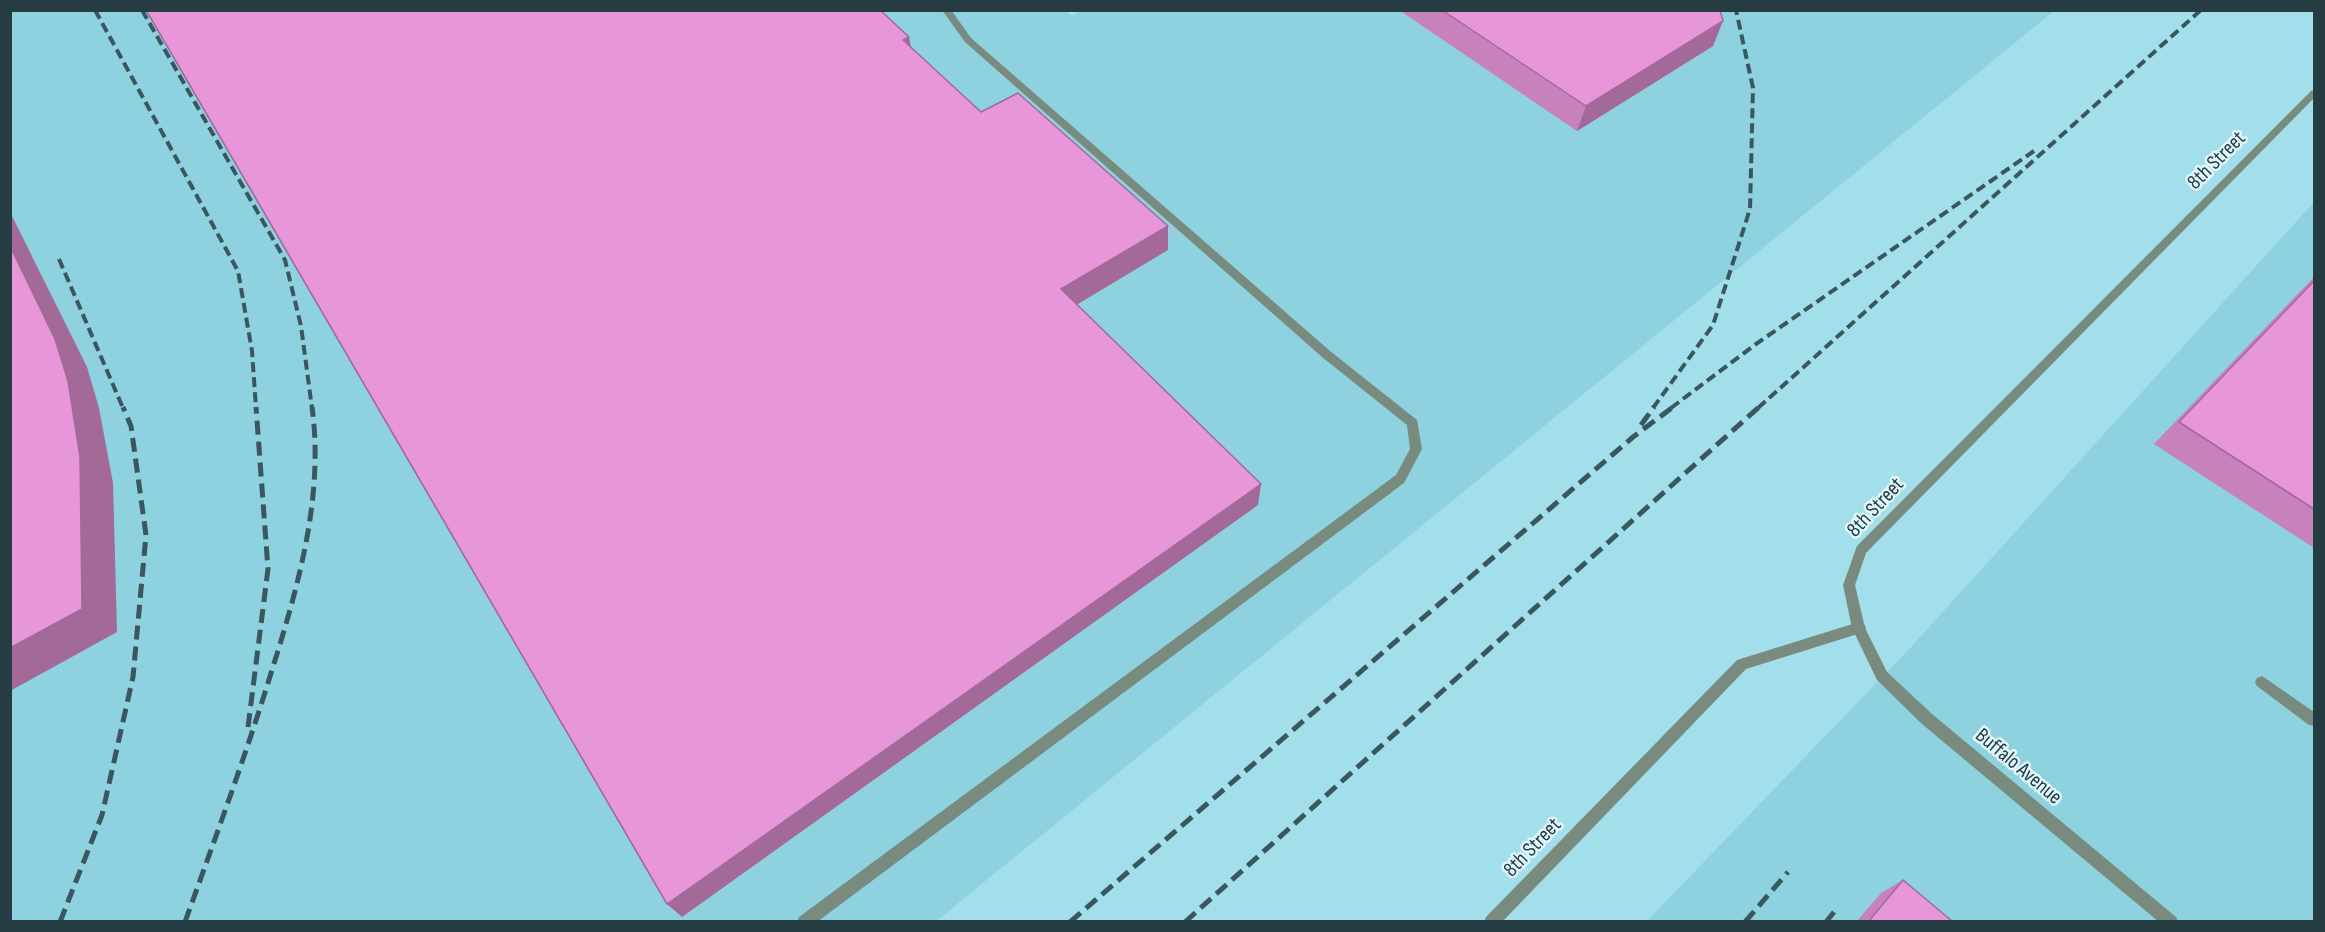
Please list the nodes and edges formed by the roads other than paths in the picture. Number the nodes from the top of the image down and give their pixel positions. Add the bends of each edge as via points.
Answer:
1 (946, 10) edge
2 (2314, 93) edge
3 (1859, 628) junction
4 (2262, 682) dead end
5 (2314, 720) edge
6 (804, 921) edge
7 (1491, 921) edge
8 (2171, 921) edge

1 - 6 street via 968,40 1326,354 1413,423 1416,449 1400,479
2 - 3 street, 8th Street via 1861,550 1849,585
3 - 7 street, 8th Street via 1742,664
3 - 8 street, Buffalo Avenue via 1882,676
4 - 5 street

